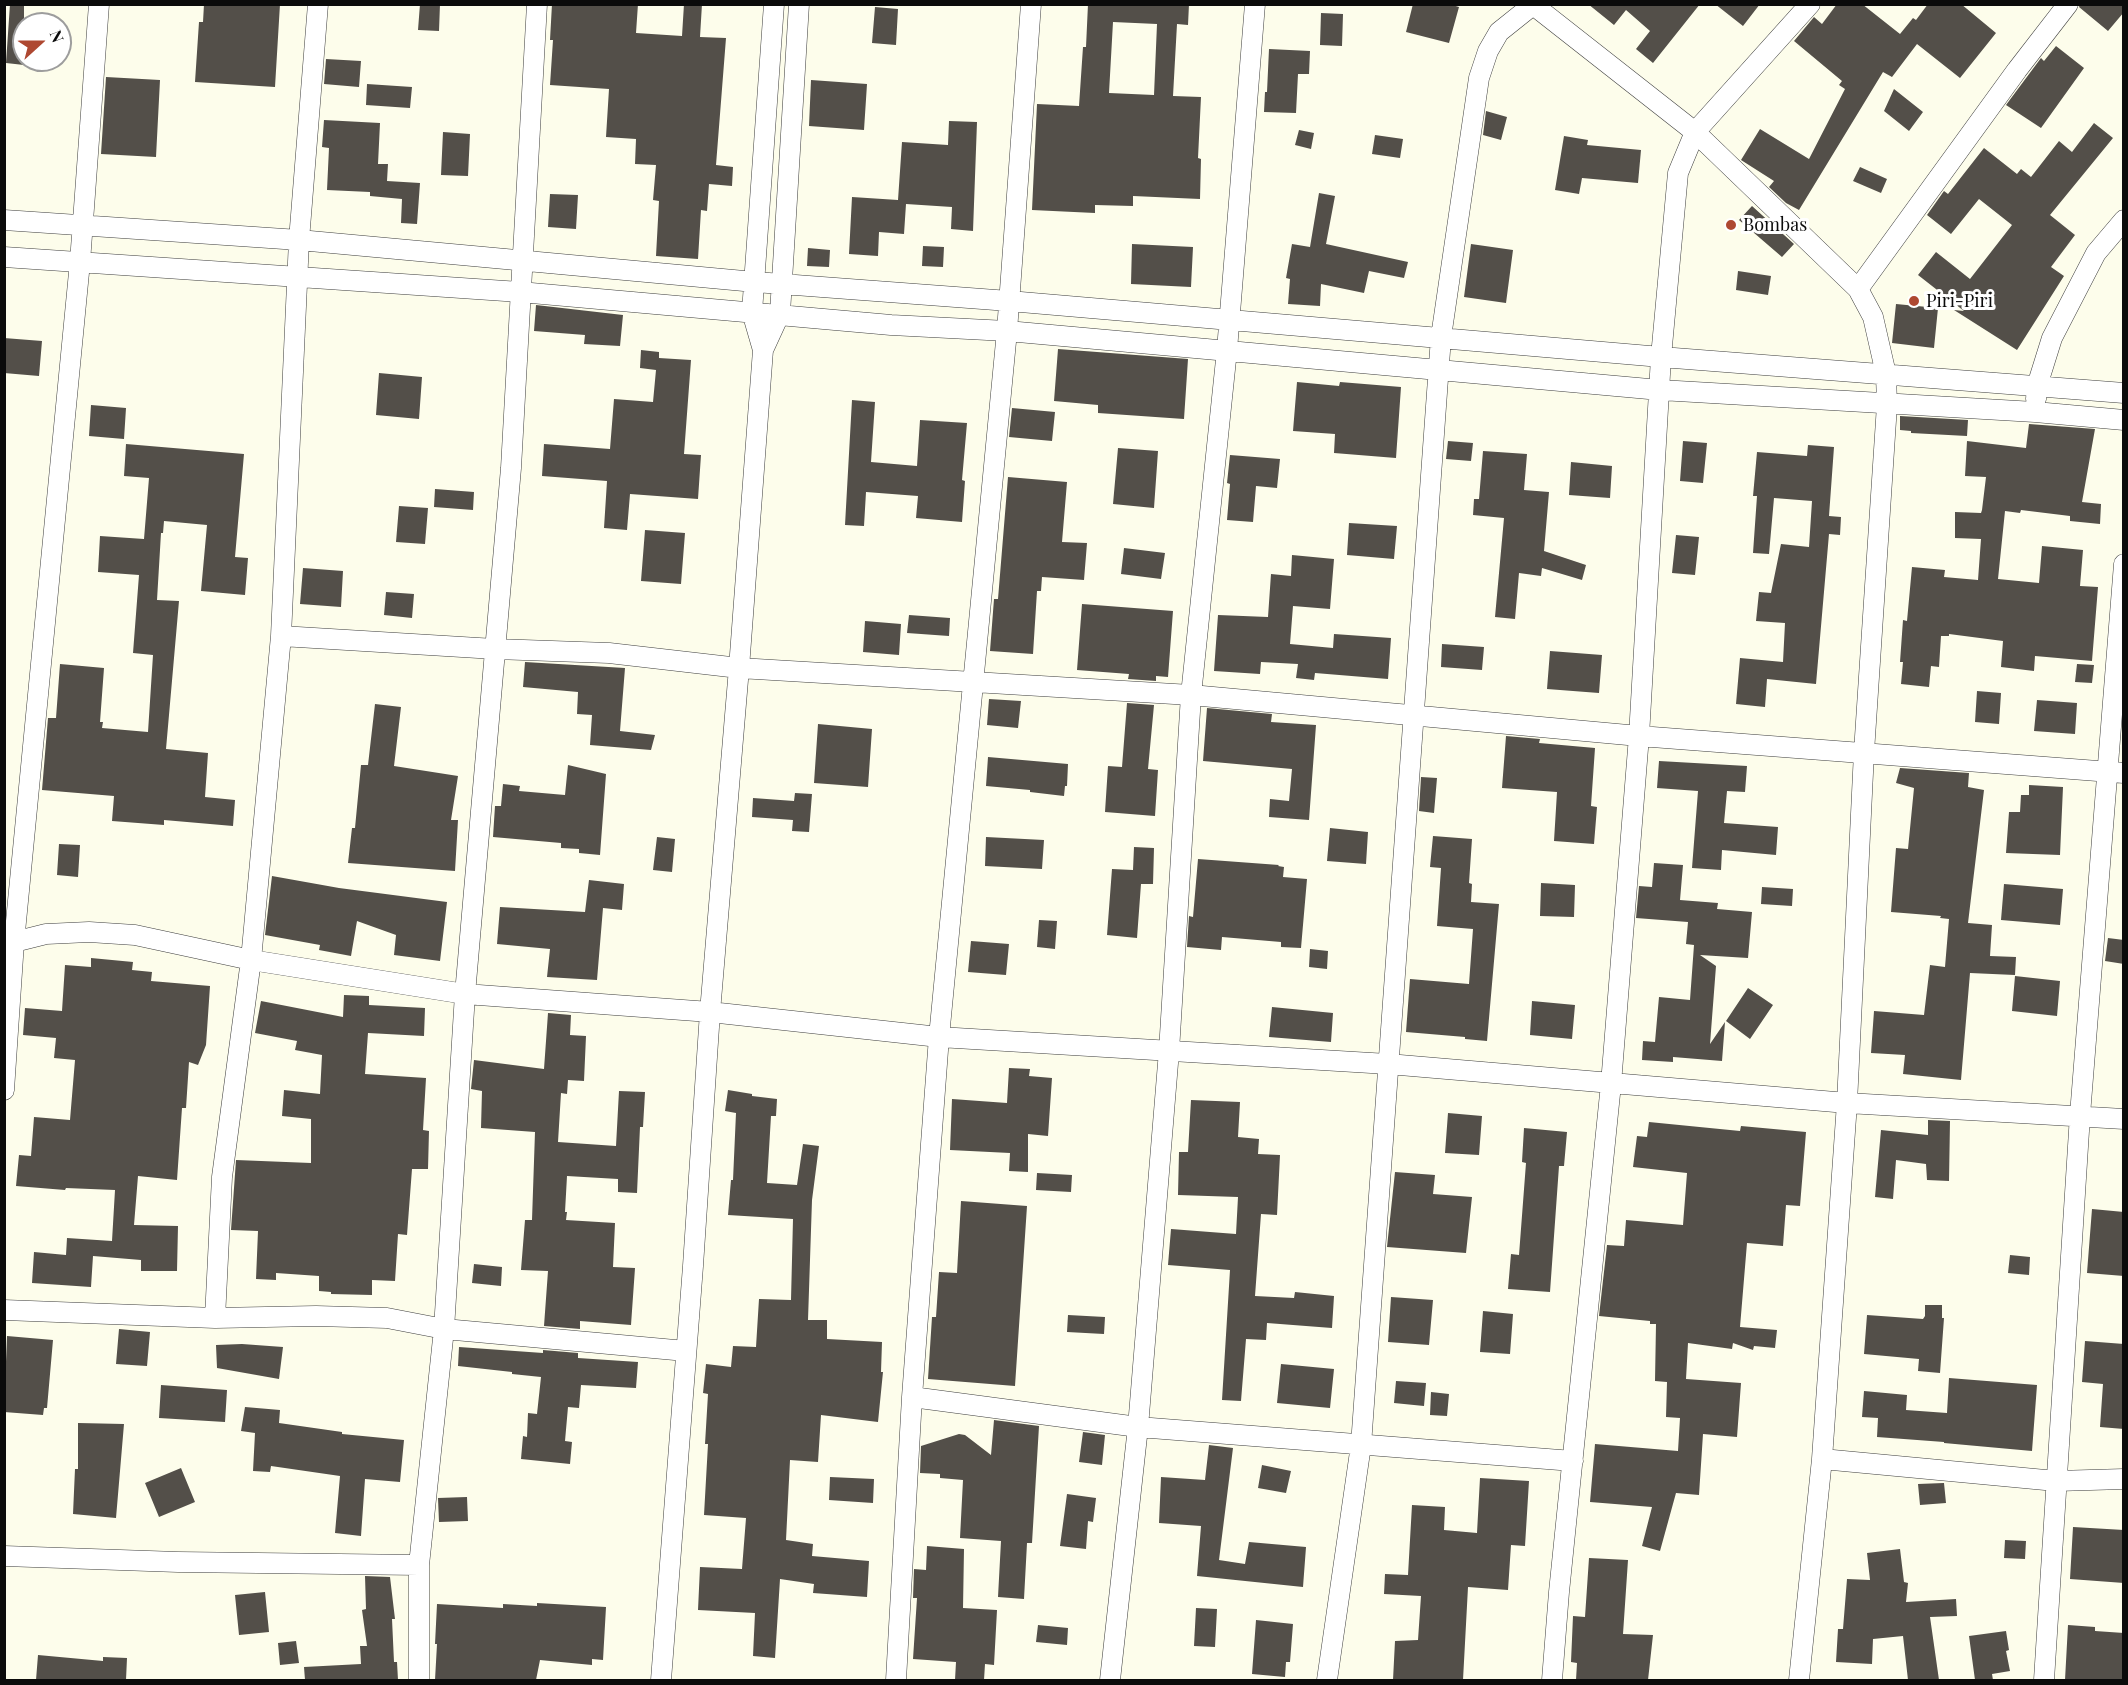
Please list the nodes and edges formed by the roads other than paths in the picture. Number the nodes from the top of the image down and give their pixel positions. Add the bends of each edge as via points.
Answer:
1 (99, 4) edge
2 (318, 4) edge
3 (537, 4) edge
4 (774, 4) edge
5 (799, 4) edge
6 (1031, 4) edge
7 (1255, 4) edge
8 (1810, 4) edge
9 (2068, 4) edge
10 (1533, 5) edge
11 (1695, 132) junction
12 (4, 220) edge
13 (2124, 220) edge
14 (83, 226) junction
15 (299, 240) junction
16 (4, 257) edge
17 (80, 262) junction
18 (521, 262) junction
19 (297, 276) junction
20 (754, 282) junction
21 (780, 284) junction
22 (1858, 289) junction
23 (520, 292) junction
24 (1009, 301) junction
25 (752, 312) junction
26 (780, 313) junction
27 (1228, 320) junction
28 (1007, 331) junction
29 (1441, 337) junction
30 (763, 350) junction
31 (1227, 350) junction
32 (1661, 357) junction
33 (1437, 371) junction
34 (1886, 374) junction
35 (2037, 386) junction
36 (1660, 390) junction
37 (2124, 393) edge
38 (1887, 405) junction
39 (2035, 412) junction
40 (2124, 420) edge
41 (2124, 564) edge
42 (281, 636) junction
43 (495, 649) junction
44 (739, 668) junction
45 (972, 682) junction
46 (1191, 695) junction
47 (1413, 715) junction
48 (1639, 736) junction
49 (1864, 752) junction
50 (2115, 772) edge
51 (9, 942) edge
52 (250, 960) junction
53 (465, 994) junction
54 (710, 1012) junction
55 (939, 1037) junction
56 (1169, 1051) junction
57 (1388, 1064) junction
58 (1611, 1084) junction
59 (4, 1090) edge
60 (1847, 1103) junction
61 (2080, 1115) junction
62 (2124, 1119) edge
63 (4, 1310) edge
64 (215, 1318) junction
65 (444, 1329) junction
66 (686, 1351) junction
67 (912, 1397) junction
68 (1138, 1427) junction
69 (1361, 1445) junction
70 (1822, 1459) junction
71 (1574, 1461) junction
72 (2124, 1479) edge
73 (2056, 1481) junction
74 (4, 1556) edge
75 (419, 1565) junction
76 (419, 1680) edge
77 (661, 1680) edge
78 (896, 1680) edge
79 (1110, 1680) edge
80 (1328, 1680) edge
81 (1552, 1680) edge
82 (1799, 1680) edge
83 (2044, 1680) edge

1 - 14 street
2 - 15 street
3 - 18 street
4 - 20 street
5 - 21 street
6 - 24 street
7 - 27 street
8 - 11 street
9 - 22 street
10 - 11 street
10 - 29 street via 1499,32 1479,78
11 - 22 street
11 - 32 street via 1678,173
12 - 14 street
13 - 35 street via 2096,253 2052,338
14 - 15 street
14 - 17 street
15 - 18 street
15 - 19 street
16 - 17 street
17 - 19 street
17 - 51 street
18 - 20 street
18 - 23 street
19 - 23 street
19 - 42 street
20 - 21 street
20 - 25 street
21 - 24 street
21 - 26 street
22 - 34 street via 1872,317
23 - 25 street
23 - 43 street via 517,387
24 - 27 street
24 - 28 street
25 - 26 street
25 - 30 street
26 - 28 street
26 - 30 street
27 - 29 street
27 - 31 street
28 - 31 street
28 - 45 street
29 - 32 street
29 - 33 street
30 - 44 street
31 - 33 street
31 - 46 street
32 - 34 street
32 - 36 street
33 - 36 street
33 - 47 street
34 - 35 street
34 - 38 street
35 - 37 street
35 - 39 street
36 - 38 street
36 - 48 street
38 - 39 street
38 - 49 street
39 - 40 street
41 - 50 street
42 - 43 street
42 - 52 street
43 - 44 street via 609,653
43 - 53 street
44 - 45 street
44 - 54 street
45 - 46 street
45 - 55 street
46 - 47 street
46 - 56 street
47 - 48 street
47 - 57 street
48 - 49 street
48 - 58 street
49 - 50 street
49 - 60 street
50 - 61 street
51 - 52 street via 46,934 135,935
51 - 59 street
52 - 53 street
52 - 64 street via 222,1177
53 - 54 street
53 - 65 street
54 - 55 street
54 - 66 street
55 - 56 street
55 - 67 street
56 - 57 street
56 - 68 street
57 - 58 street
57 - 69 street
58 - 60 street
58 - 71 street
60 - 61 street
60 - 70 street
61 - 62 street
61 - 73 street
63 - 64 street
64 - 65 street via 387,1318
65 - 66 street
65 - 75 street
66 - 77 street
67 - 68 street
67 - 78 street
68 - 69 street
68 - 79 street
69 - 71 street
69 - 80 street
70 - 73 street
70 - 82 street
71 - 81 street
72 - 73 street
73 - 83 street
74 - 75 street
75 - 76 street

